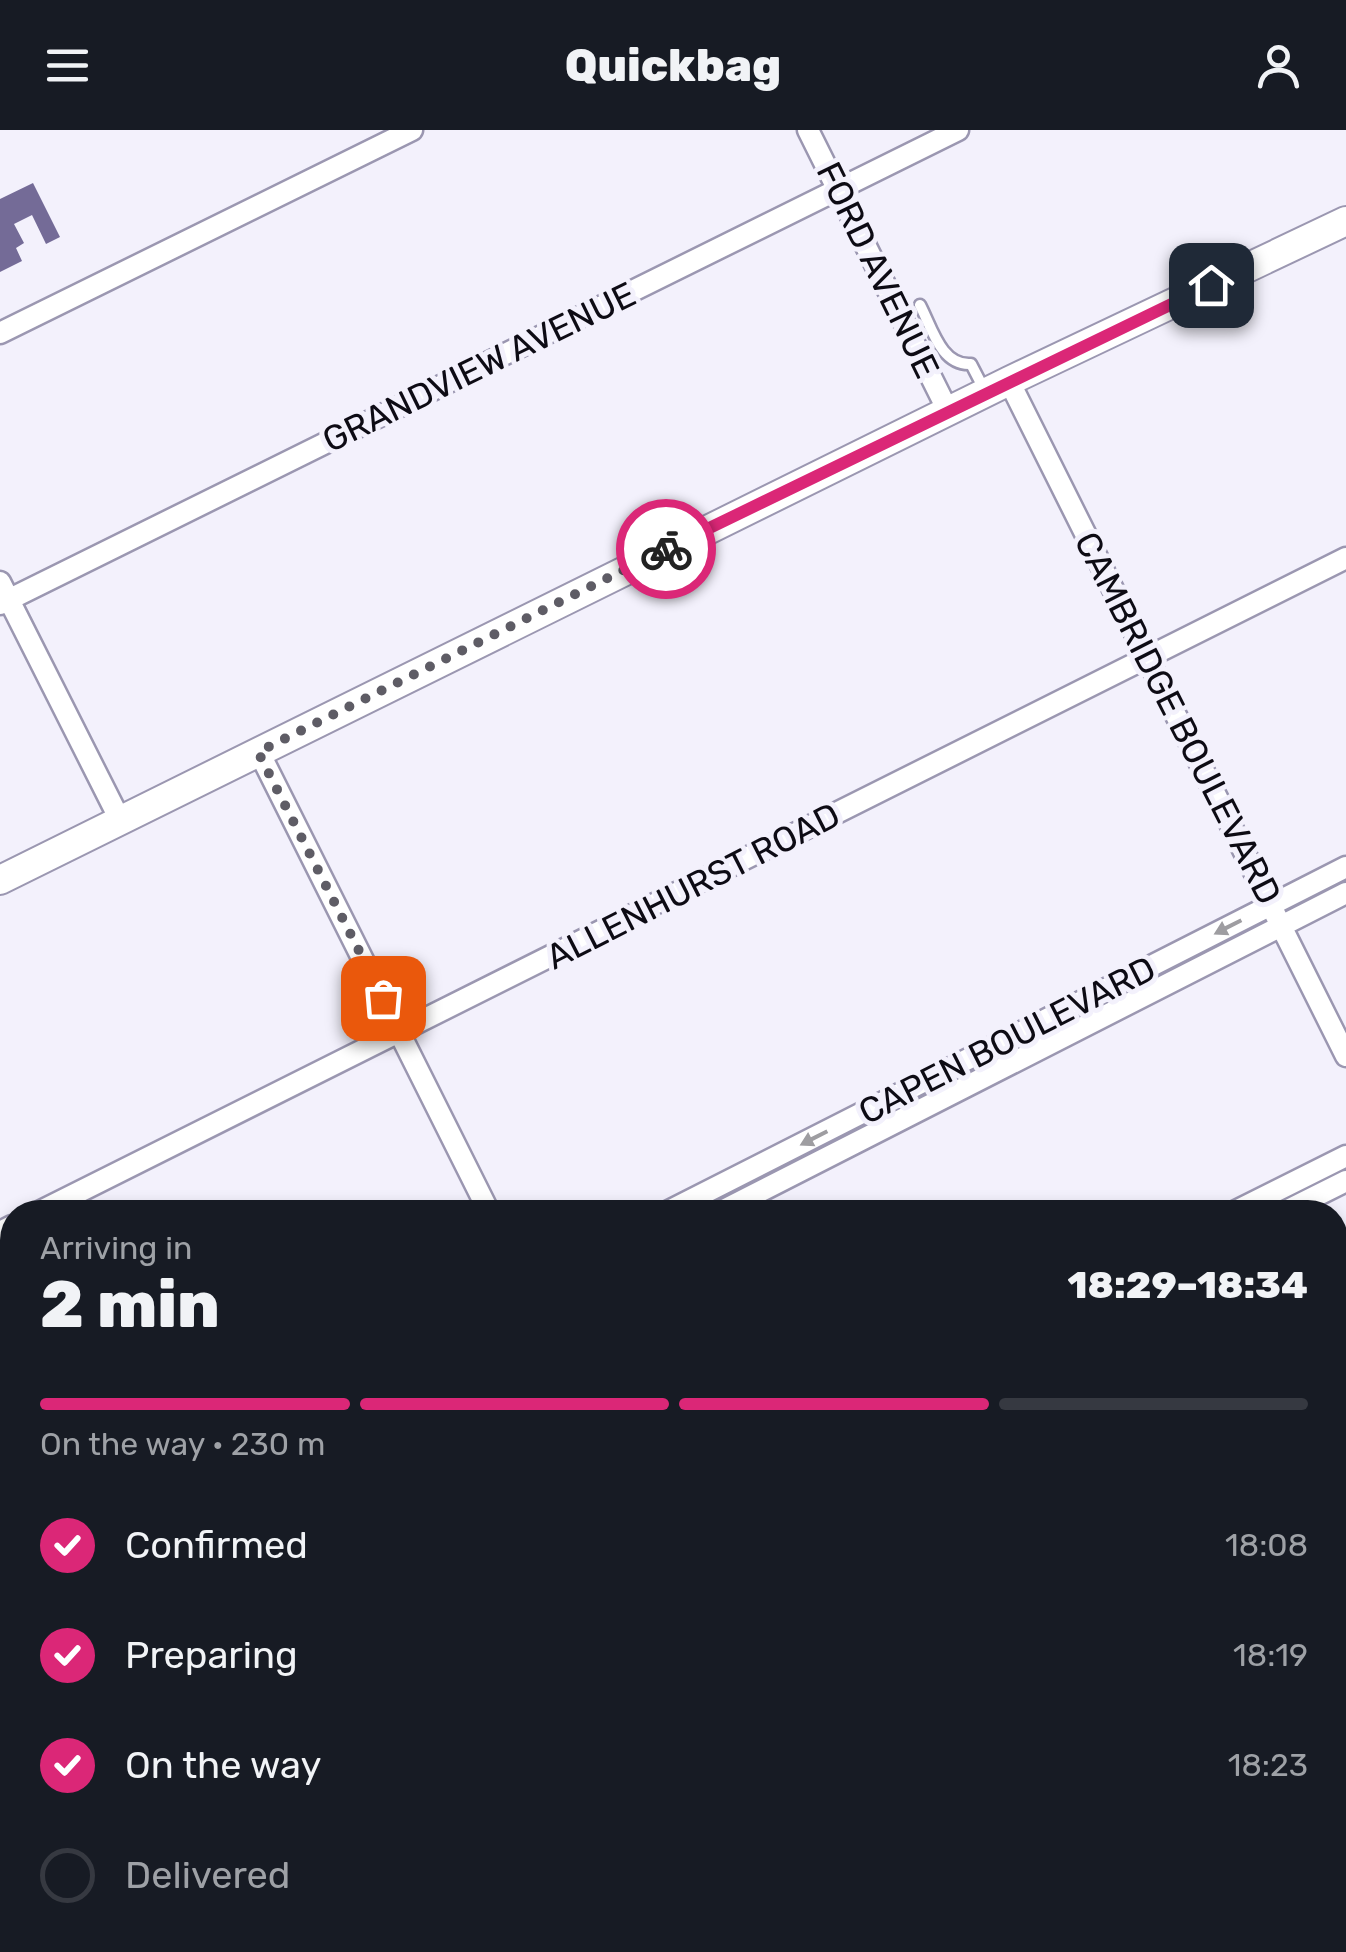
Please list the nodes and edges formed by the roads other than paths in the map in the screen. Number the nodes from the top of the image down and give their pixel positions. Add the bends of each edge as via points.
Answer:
1 (412, 130) edge
2 (808, 130) edge
3 (958, 130) edge
4 (838, 189) junction
5 (1346, 221) edge
6 (920, 305) dead end
7 (0, 332) edge
8 (947, 357) junction
9 (926, 368) junction
10 (998, 386) junction
11 (948, 411) junction
12 (1346, 558) edge
13 (3, 595) edge
14 (1147, 658) junction
15 (258, 752) junction
16 (120, 820) junction
17 (1346, 867) edge
18 (0, 880) edge
19 (1346, 893) edge
20 (1272, 905) junction
21 (1282, 926) junction
22 (401, 1033) junction
23 (1346, 1056) edge
24 (887, 1101) junction
25 (898, 1122) junction
26 (1346, 1156) edge
27 (1346, 1181) edge
28 (63, 1200) edge
29 (483, 1200) edge
30 (692, 1200) edge
31 (744, 1200) edge
32 (1258, 1200) edge
33 (1308, 1200) edge

1 - 7 street
2 - 4 street, FORD AVENUE
3 - 4 street, GRANDVIEW AVENUE
4 - 9 street, FORD AVENUE
4 - 13 street, GRANDVIEW AVENUE
5 - 10 main road
6 - 8 lane
8 - 9 lane
8 - 10 lane via 972,364
9 - 11 street, FORD AVENUE
10 - 11 main road
10 - 14 street, CAMBRIDGE BOULEVARD
11 - 15 main road
12 - 14 street, ALLENHURST ROAD
13 - 16 street
14 - 20 street, CAMBRIDGE BOULEVARD
14 - 22 street, ALLENHURST ROAD
15 - 16 main road
15 - 22 street
16 - 18 main road
17 - 20 street, CAPEN BOULEVARD
19 - 21 street, CAPEN BOULEVARD
20 - 21 street, CAMBRIDGE BOULEVARD
20 -> 24 street, CAPEN BOULEVARD
21 - 23 street, CAMBRIDGE BOULEVARD
21 - 25 street, CAPEN BOULEVARD
22 - 28 street, ALLENHURST ROAD
22 - 29 street
24 - 25 lane
24 -> 30 street, CAPEN BOULEVARD
25 - 31 street, CAPEN BOULEVARD
26 - 32 street
27 - 33 street

